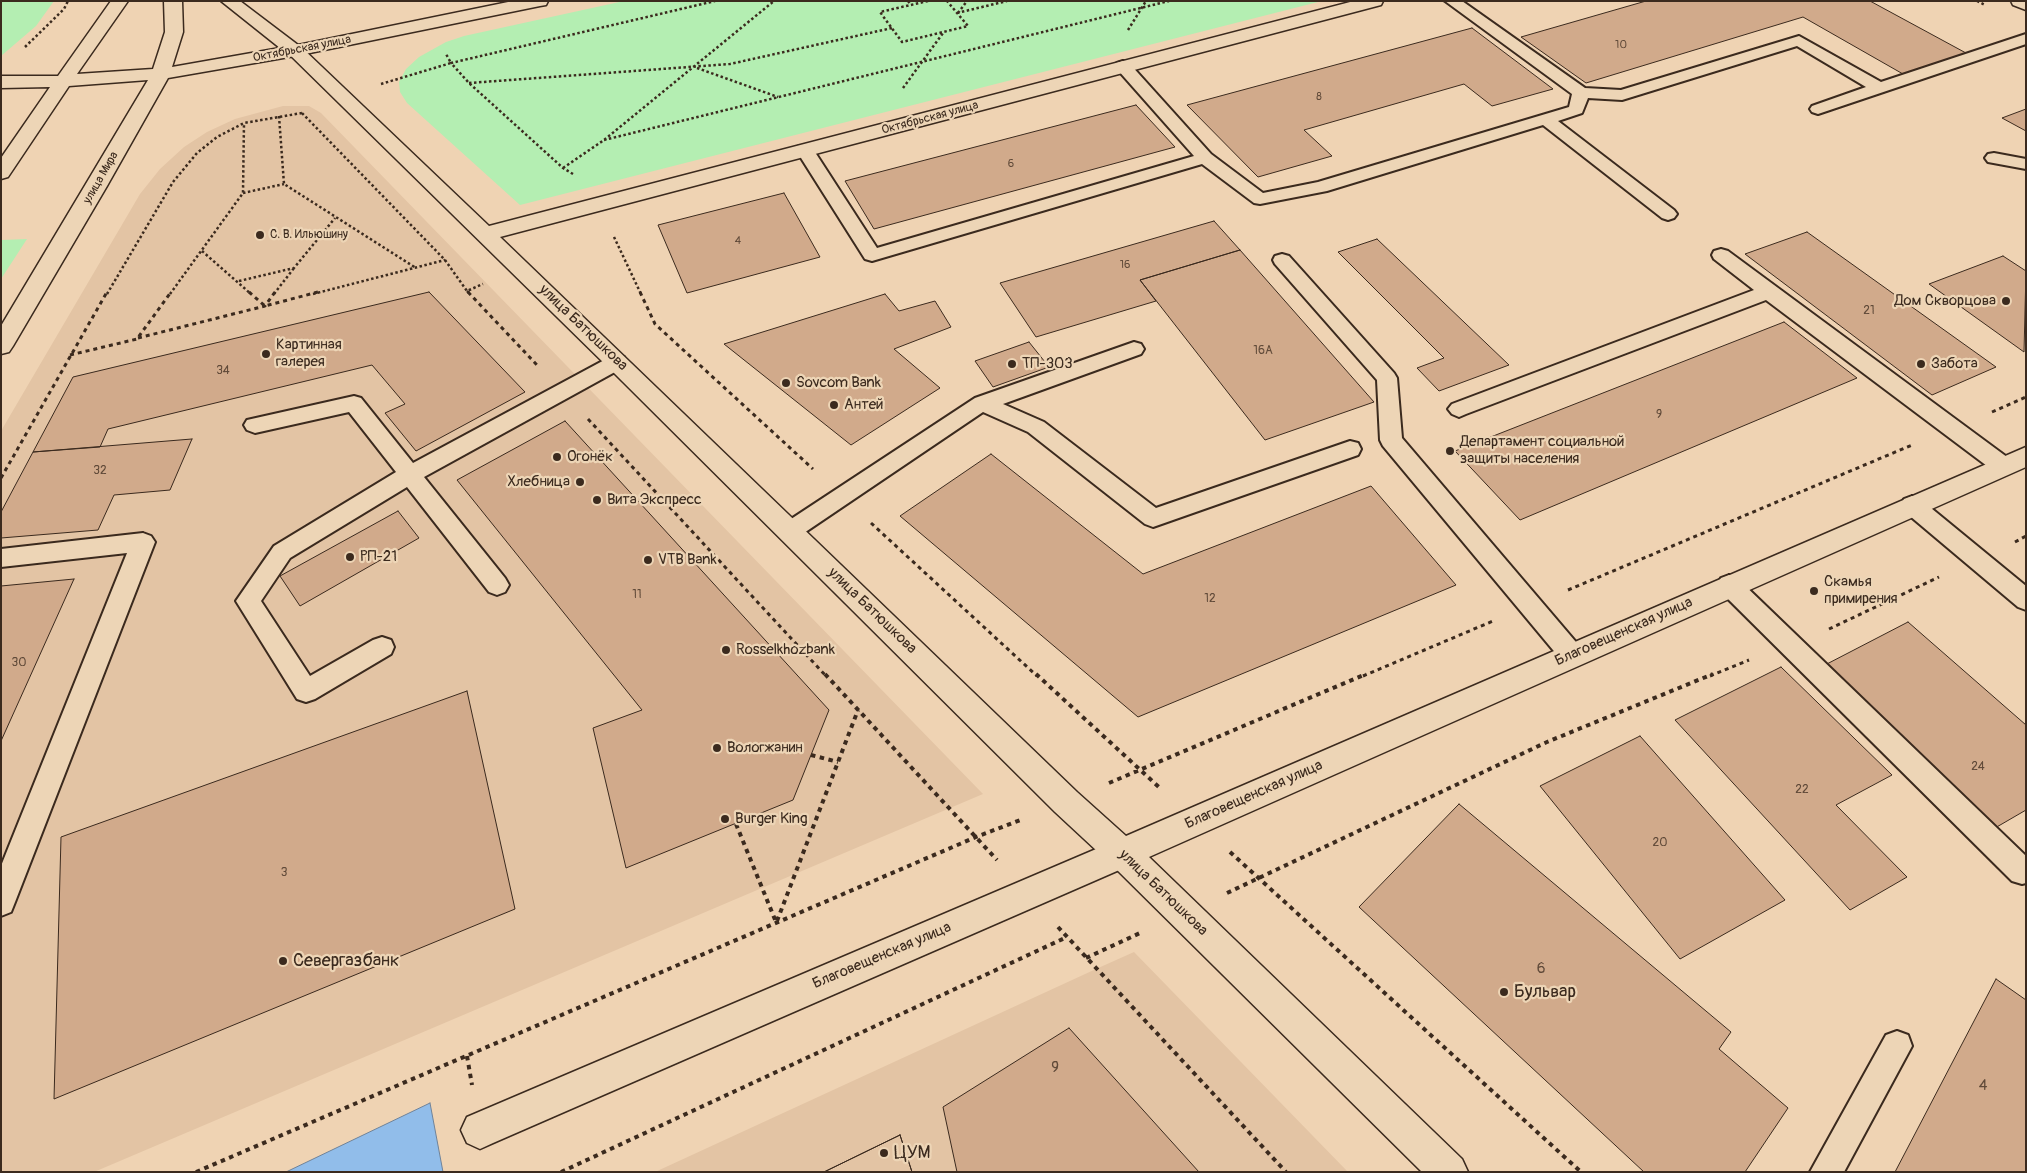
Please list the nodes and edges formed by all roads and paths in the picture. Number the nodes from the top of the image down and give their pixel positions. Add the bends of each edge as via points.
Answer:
1 (68, 1) edge
2 (120, 1) edge
3 (173, 1) edge
4 (229, 1) edge
5 (540, 1) edge
6 (715, 1) edge
7 (774, 1) edge
8 (908, 1) edge
9 (928, 1) edge
10 (947, 1) edge
11 (967, 1) edge
12 (1007, 1) edge
13 (1169, 1) edge
14 (1375, 1) edge
15 (1452, 1) edge
16 (2019, 1) edge
17 (911, 5) junction
18 (2026, 5) edge
19 (957, 13) junction
20 (892, 28) junction
21 (2026, 39) edge
22 (295, 51) junction
23 (19, 52) dead end
24 (694, 66) junction
25 (1123, 66) junction
26 (161, 74) junction
27 (63, 81) junction
28 (1, 82) edge
29 (469, 83) junction
30 (1879, 88) junction
31 (1582, 93) junction
32 (344, 97) junction
33 (779, 97) junction
34 (1818, 109) dead end
35 (302, 113) junction
36 (279, 116) junction
37 (1546, 119) junction
38 (244, 123) junction
39 (604, 140) junction
40 (806, 150) junction
41 (1205, 158) junction
42 (1994, 158) dead end
43 (2026, 164) edge
44 (563, 168) junction
45 (1, 173) edge
46 (284, 184) junction
47 (243, 193) junction
48 (598, 205) junction
49 (1668, 214) dead end
50 (335, 218) junction
51 (485, 234) junction
52 (202, 251) junction
53 (1721, 255) dead end
54 (445, 260) junction
55 (1282, 260) dead end
56 (519, 267) junction
57 (294, 268) junction
58 (416, 268) junction
59 (238, 281) junction
60 (468, 291) junction
61 (1768, 292) junction
62 (265, 306) junction
63 (137, 338) junction
64 (1, 346) edge
65 (1134, 349) dead end
66 (70, 355) junction
67 (617, 362) junction
68 (562, 392) junction
69 (982, 403) junction
70 (1459, 409) dead end
71 (255, 425) dead end
72 (1350, 449) dead end
73 (2014, 461) edge
74 (409, 475) junction
75 (1, 478) edge
76 (842, 496) junction
77 (1912, 505) junction
78 (790, 531) junction
79 (2026, 536) edge
80 (1, 558) edge
81 (1977, 559) junction
82 (497, 585) dead end
83 (1729, 586) junction
84 (2026, 600) edge
85 (1789, 644) junction
86 (382, 647) dead end
87 (1572, 655) junction
88 (858, 710) junction
89 (811, 755) dead end
90 (838, 762) junction
91 (1196, 821) junction
92 (736, 824) dead end
93 (976, 837) junction
94 (1122, 852) junction
95 (2026, 869) edge
96 (1259, 878) junction
97 (1028, 894) junction
98 (1, 902) edge
99 (1184, 913) junction
100 (776, 922) junction
101 (1067, 937) junction
102 (1086, 958) junction
103 (1897, 1046) dead end
104 (480, 1130) dead end
105 (196, 1172) edge
106 (561, 1172) edge
107 (1286, 1172) edge
108 (1449, 1172) edge
109 (1582, 1172) edge
110 (1826, 1172) edge

1 - 23 path
2 - 27 street
3 - 26 street, улица Мира via 174,32
4 - 22 street, улица Батюшкова
5 - 22 street, Октябрьская улица
6 - 29 path via 451,63
7 - 24 path
8 - 17 path
9 - 17 path
10 - 19 path
11 - 19 path
12 - 19 path
13 - 33 path
14 - 25 street, Октябрьская улица
15 - 31 lane
16 - 18 street
17 - 20 path via 880,12
19 - 20 path via 968,26 902,42
20 - 24 path via 730,64
21 - 30 lane
22 - 26 street, Октябрьская улица
22 - 32 street, улица Батюшкова
24 - 29 path
24 - 33 path
24 - 39 path
25 - 40 street, Октябрьская улица
25 - 41 lane
26 - 27 street, Октябрьская улица
26 - 64 street, улица Мира
27 - 28 street, Октябрьская улица
27 - 45 street
29 - 44 path
30 - 31 lane via 1799,41 1622,95
30 - 34 lane
31 - 37 lane via 1576,110
32 - 35 path
32 - 51 street, улица Батюшкова
33 - 39 path
35 - 36 path
35 - 54 path
36 - 38 path
36 - 46 path
37 - 41 lane via 1321,187 1260,199
37 - 49 lane
38 - 47 path
38 - 66 path via 216,137 173,182
39 - 44 path
40 - 41 lane via 872,255
40 - 48 street, Октябрьская улица
42 - 43 lane
44 - 48 path via 585,181
46 - 47 path
46 - 50 path
47 - 52 path
48 - 51 street, Октябрьская улица
48 - 76 path via 655,324
50 - 57 path
50 - 58 path
51 - 56 street, улица Батюшкова
52 - 59 path
52 - 63 path
53 - 61 lane
54 - 58 path
54 - 60 path
55 - 87 lane via 1387,378 1391,440
56 - 60 path
56 - 67 street, улица Батюшкова
57 - 59 path
57 - 62 path
58 - 62 path
59 - 62 path
60 - 68 path
61 - 70 lane
61 - 73 lane
62 - 63 path
63 - 66 path
65 - 69 lane
66 - 75 path
67 - 68 lane
67 - 78 street, улица Батюшкова
68 - 74 lane
68 - 88 path
69 - 72 lane via 1036,427 1153,518
69 - 76 lane
71 - 74 lane via 354,404
73 - 77 street, Благовещенская улица
74 - 82 lane
74 - 86 lane via 282,552 248,601 306,691
76 - 78 lane
76 - 91 path
77 - 81 lane
77 - 83 street, Благовещенская улица
78 - 94 street, улица Батюшкова via 1059,795
79 - 81 path
80 - 98 lane via 143,542
81 - 84 lane
81 - 85 path via 1843,623
83 - 85 lane
83 - 87 street, Благовещенская улица
85 - 95 lane via 2022,871
85 - 96 path via 1547,742
87 - 91 street, Благовещенская улица
88 - 90 path
88 - 93 path
89 - 90 path
90 - 100 path
91 - 94 street, Благовещенская улица
91 - 96 path
92 - 100 path
93 - 97 path
93 - 100 path
94 - 97 street, Благовещенская улица
94 - 99 street, улица Батюшкова
96 - 99 path
96 - 109 path
97 - 101 path
97 - 104 street, Благовещенская улица
99 - 102 path
99 - 108 street, улица Батюшкова
100 - 105 path
101 - 102 path
101 - 106 path
102 - 107 path
103 - 110 lane

